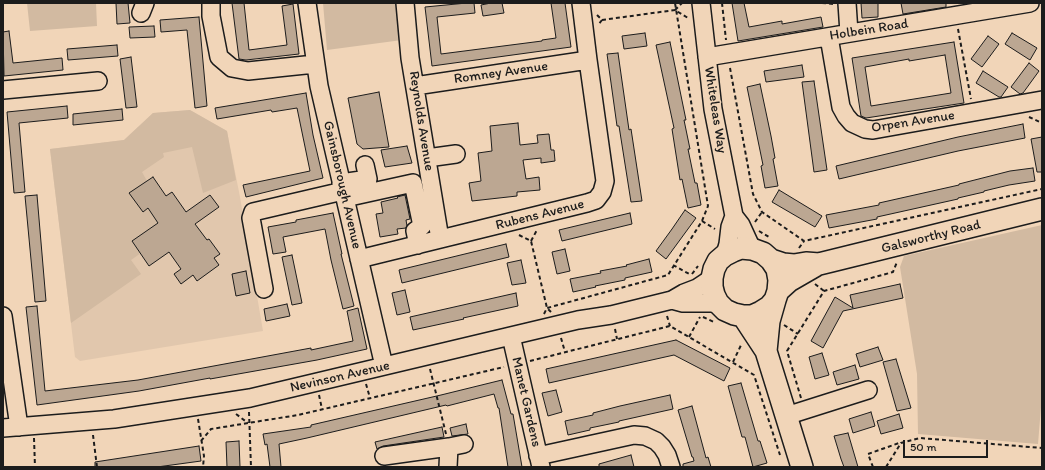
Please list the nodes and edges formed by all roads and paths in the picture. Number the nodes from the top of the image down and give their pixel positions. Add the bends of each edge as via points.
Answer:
1 (210, 3) edge
2 (307, 3) edge
3 (405, 3) edge
4 (582, 3) edge
5 (675, 3) edge
6 (682, 3) edge
7 (701, 3) edge
8 (722, 3) edge
9 (847, 3) edge
10 (1030, 3) edge
11 (676, 10) junction
12 (956, 15) junction
13 (602, 20) dead end
14 (704, 28) junction
15 (849, 33) junction
16 (829, 36) junction
17 (728, 53) junction
18 (707, 57) junction
19 (588, 60) junction
20 (315, 64) junction
21 (98, 81) dead end
22 (415, 86) junction
23 (3, 90) edge
24 (1042, 100) edge
25 (973, 112) junction
26 (456, 154) dead end
27 (427, 158) junction
28 (365, 165) dead end
29 (1042, 189) edge
30 (343, 191) junction
31 (1042, 209) edge
32 (762, 212) junction
33 (734, 216) junction
34 (702, 221) junction
35 (501, 224) junction
36 (753, 226) dead end
37 (715, 229) dead end
38 (440, 239) junction
39 (903, 244) junction
40 (418, 245) junction
41 (752, 249) junction
42 (725, 255) junction
43 (359, 259) junction
44 (771, 260) junction
45 (819, 264) junction
46 (673, 265) junction
47 (701, 276) junction
48 (268, 279) dead end
49 (776, 296) junction
50 (672, 300) junction
51 (718, 303) junction
52 (547, 308) junction
53 (3, 316) edge
54 (700, 316) dead end
55 (743, 316) junction
56 (566, 323) junction
57 (781, 323) dead end
58 (798, 334) junction
59 (511, 336) junction
60 (689, 337) junction
61 (745, 337) dead end
62 (766, 351) junction
63 (733, 362) junction
64 (517, 364) junction
65 (384, 366) junction
66 (434, 384) junction
67 (873, 390) dead end
68 (250, 398) junction
69 (196, 406) junction
70 (795, 413) junction
71 (91, 421) junction
72 (248, 423) junction
73 (18, 427) edge
74 (202, 441) junction
75 (900, 443) junction
76 (457, 446) junction
77 (1042, 448) edge
78 (384, 456) dead end
79 (782, 460) dead end
80 (540, 462) edge
81 (35, 467) edge
82 (97, 467) edge
83 (203, 467) edge
84 (251, 467) edge
85 (448, 467) edge
86 (671, 467) edge
87 (802, 467) edge
88 (873, 467) edge
89 (886, 467) edge

1 - 20 street via 219,57 232,68 248,71
2 - 20 street, Gainsborough Avenue
3 - 22 street, Reynolds Avenue
4 - 19 street, Rubens Avenue
5 - 11 path
6 - 11 path
7 - 14 street, Whiteleas Way
8 - 17 path
9 - 15 street
10 - 12 street, Holbein Road
11 - 13 path
11 - 14 path
11 - 34 path via 708,206
12 - 15 street, Holbein Road
12 - 25 path
14 - 18 street, Whiteleas Way
15 - 16 street, Holbein Road
16 - 17 street, Holbein Road
16 - 25 street, Orpen Avenue via 841,108 858,127 873,130
17 - 18 street, Holbein Road
17 - 32 path via 753,194
18 - 33 street, Whiteleas Way via 713,109
19 - 22 street, Romney Avenue
19 - 35 street, Rubens Avenue via 603,158 605,181 602,192 596,200 587,204
20 - 30 street, Gainsborough Avenue
21 - 23 street
22 - 27 street, Reynolds Avenue
24 - 25 street, Orpen Avenue
26 - 27 street
27 - 38 street, Reynolds Avenue
28 - 30 street via 368,179
29 - 32 path via 804,240
30 - 40 street via 413,183 422,226 415,231
30 - 43 street, Gainsborough Avenue
30 - 48 street via 253,212 251,218
31 - 39 main road, Galsworthy Road
32 - 36 path
33 - 41 street, Whiteleas Way
33 - 42 street, Whiteleas Way
34 - 37 path
34 - 46 path
35 - 38 street, Rubens Avenue
35 - 52 path via 531,241
38 - 40 street, Rubens Avenue
39 - 45 main road, Galsworthy Road
39 - 58 path via 893,272 824,291
40 - 43 street, Rubens Avenue
41 - 42 main road via 741,248
41 - 44 main road via 763,253
42 - 47 main road
43 - 65 street, Gainsborough Avenue
44 - 45 main road, Galsworthy Road via 788,264
44 - 49 main road via 777,269 779,280
45 - 49 main road, Galsworthy Road via 795,276
46 - 47 path
46 - 52 path via 668,275
47 - 50 street, Nevinson Avenue via 697,288
47 - 51 main road via 712,287
49 - 55 main road via 769,307 761,312
49 - 62 main road via 769,321
50 - 51 street, Nevinson Avenue via 683,303
50 - 56 street, Nevinson Avenue
51 - 55 main road via 725,310
52 - 56 path
53 - 73 street
54 - 60 path
55 - 62 main road
56 - 59 street, Nevinson Avenue
57 - 58 path
58 - 70 path via 787,351
59 - 64 street, Manet Gardens
59 - 65 street, Nevinson Avenue
60 - 63 path
60 - 64 path via 670,326
61 - 63 path
62 - 70 main road
63 - 79 path via 754,375
64 - 66 path
64 - 80 street, Manet Gardens
65 - 68 street, Nevinson Avenue
66 - 72 path
66 - 76 path
67 - 70 street
68 - 69 street, Nevinson Avenue
68 - 72 path
69 - 71 street, Nevinson Avenue
69 - 74 path
70 - 87 main road
71 - 73 street, Nevinson Avenue
71 - 82 path
72 - 74 path via 210,429
72 - 84 path
73 - 81 path
74 - 83 path
75 - 77 path via 920,438
75 - 88 path via 868,454
75 - 89 path
76 - 78 street
76 - 85 street
80 - 86 street via 634,435 656,440 667,455

